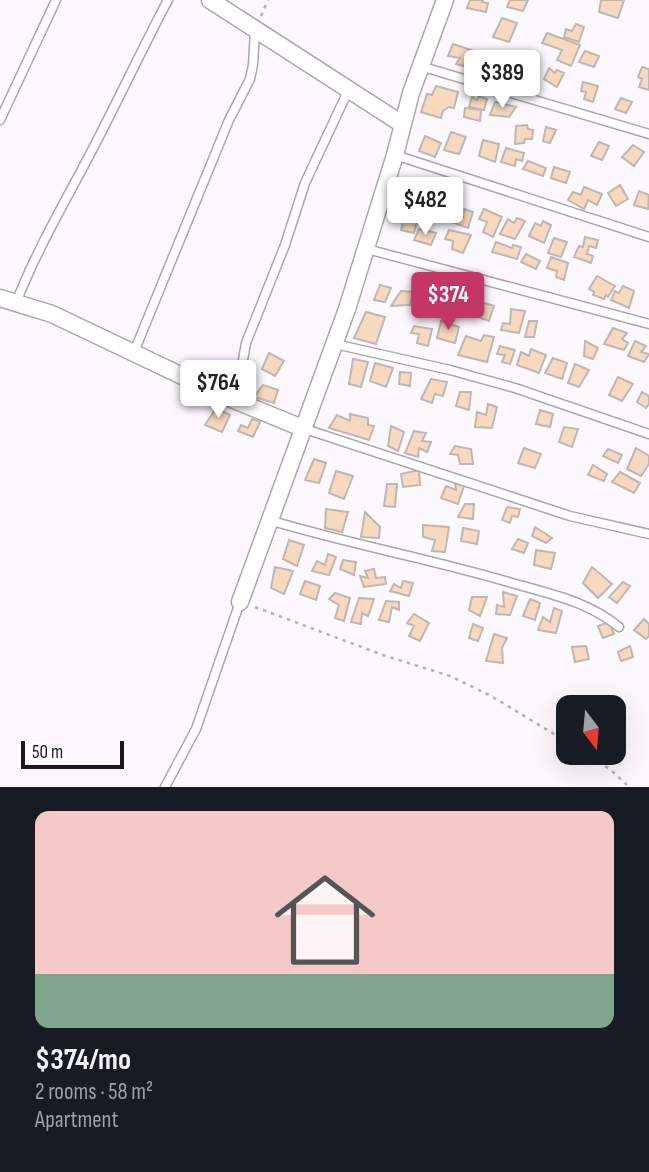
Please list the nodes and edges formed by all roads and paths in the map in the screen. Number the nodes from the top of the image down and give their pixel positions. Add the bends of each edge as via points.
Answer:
1 (56, 0) edge
2 (168, 0) edge
3 (210, 0) edge
4 (446, 0) edge
5 (255, 31) junction
6 (419, 66) junction
7 (348, 91) junction
8 (0, 120) edge
9 (402, 124) junction
10 (649, 134) edge
11 (395, 155) junction
12 (649, 237) edge
13 (367, 249) junction
14 (0, 298) edge
15 (16, 303) junction
16 (649, 324) edge
17 (335, 344) junction
18 (134, 352) junction
19 (242, 402) junction
20 (302, 428) junction
21 (649, 434) edge
22 (269, 520) junction
23 (649, 534) edge
24 (240, 602) junction
25 (619, 627) dead end
26 (556, 735) edge
27 (605, 765) edge
28 (165, 787) edge
29 (629, 787) edge

1 - 8 lane
2 - 15 lane via 57,213
3 - 5 street
4 - 6 street
5 - 7 street
5 - 18 lane via 250,79
6 - 9 street
6 - 10 lane
7 - 9 street
7 - 19 lane via 305,183 246,343
9 - 11 street
11 - 12 lane
11 - 13 street
13 - 16 lane
13 - 17 street
14 - 15 street
15 - 18 street via 52,314
17 - 20 street
17 - 21 lane via 450,370
18 - 19 street
19 - 20 street
20 - 22 street
20 - 23 lane via 570,516
22 - 24 street
22 - 25 lane via 566,598
24 - 26 path via 457,679
24 - 28 lane via 196,729
27 - 29 path

